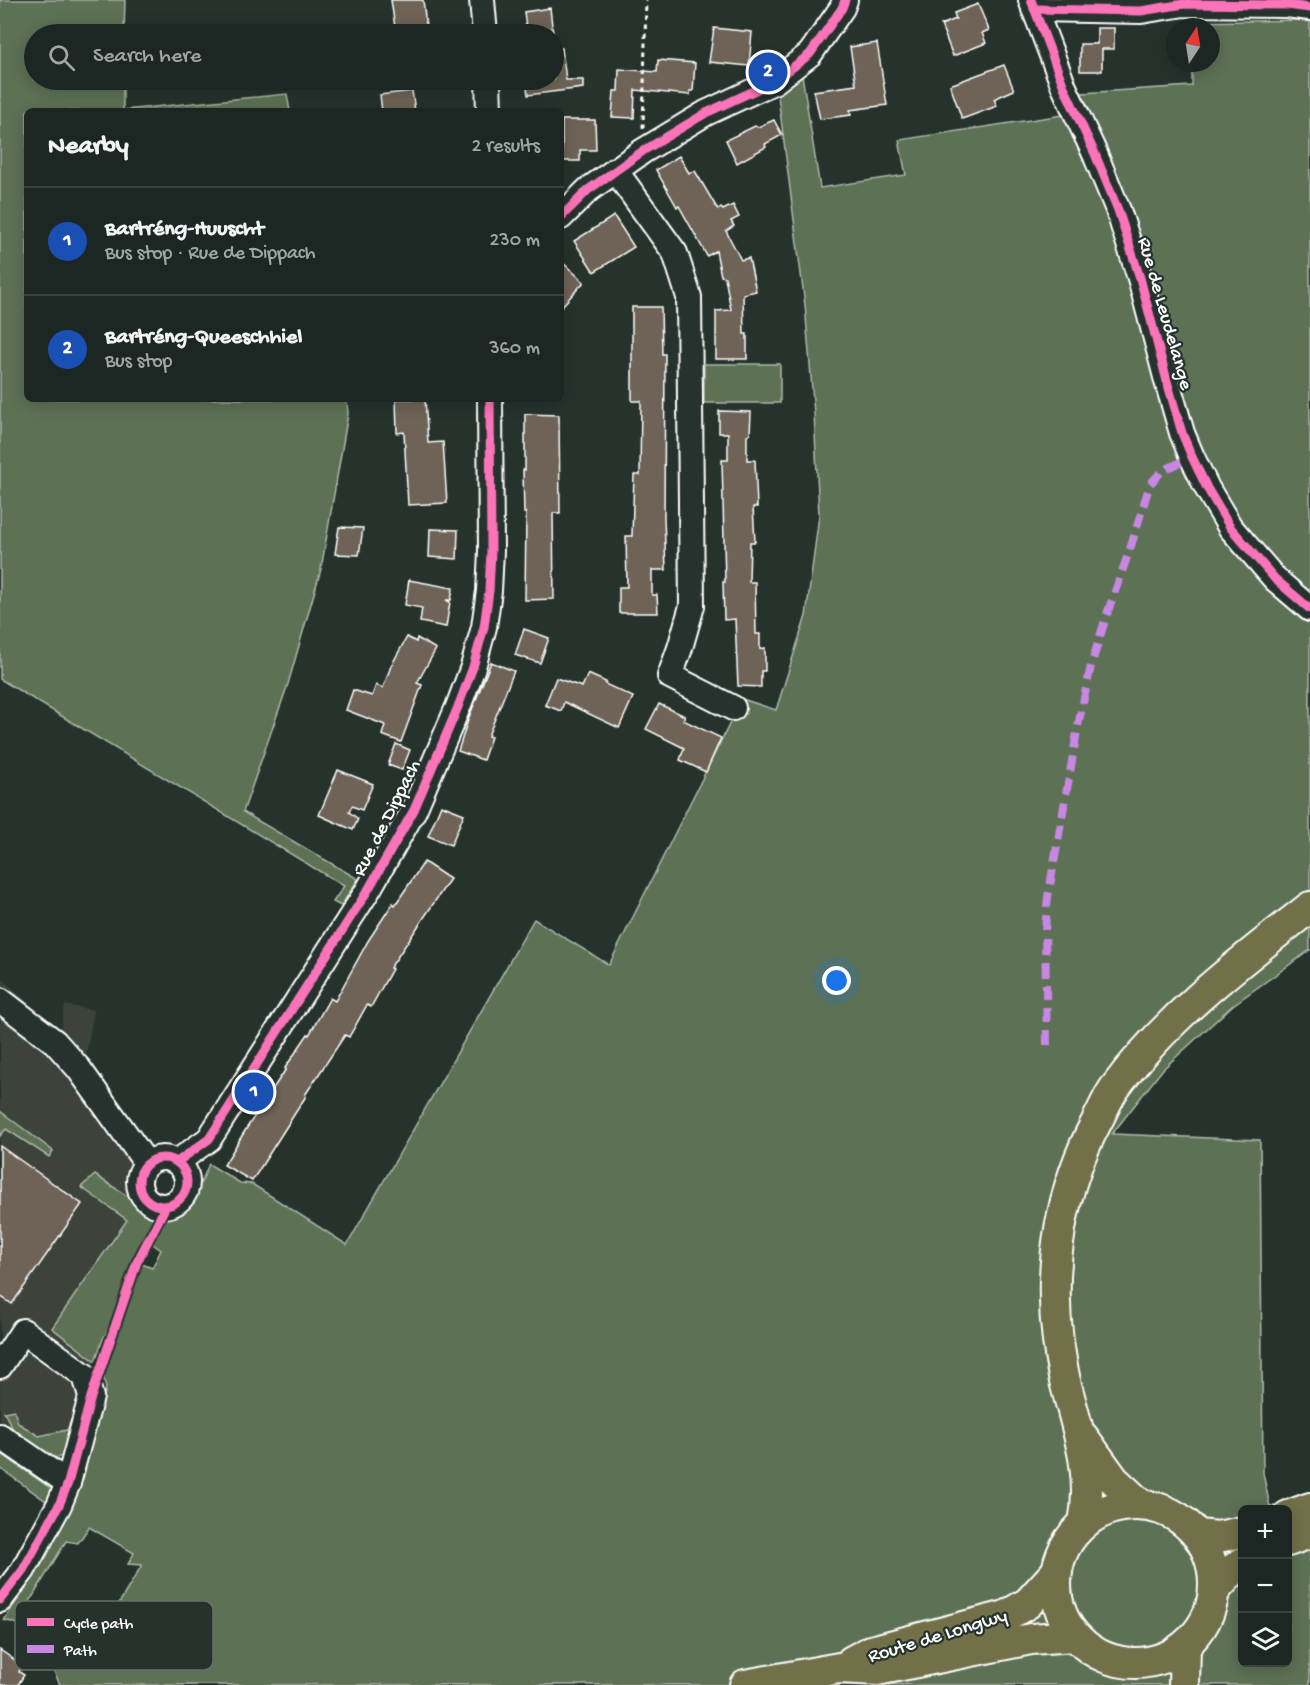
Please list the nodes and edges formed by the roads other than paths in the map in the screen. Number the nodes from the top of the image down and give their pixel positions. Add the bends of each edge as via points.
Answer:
1 (482, 0) edge
2 (845, 0) edge
3 (1032, 5) edge
4 (1310, 8) edge
5 (484, 24) edge
6 (488, 90) edge
7 (489, 108) edge
8 (615, 170) junction
9 (564, 214) edge
10 (490, 402) edge
11 (1310, 609) edge
12 (733, 708) dead end
13 (1310, 907) edge
14 (0, 1000) edge
15 (177, 1162) junction
16 (147, 1164) junction
17 (0, 1366) edge
18 (1080, 1432) junction
19 (0, 1436) edge
20 (68, 1483) junction
21 (1142, 1505) junction
22 (1310, 1508) edge
23 (1292, 1514) edge
24 (1084, 1523) junction
25 (1238, 1533) edge
26 (1310, 1533) edge
27 (1198, 1535) junction
28 (1292, 1539) edge
29 (1238, 1566) edge
30 (1057, 1571) junction
31 (1214, 1591) junction
32 (0, 1600) edge
33 (1075, 1636) junction
34 (1185, 1646) junction
35 (839, 1668) junction
36 (1140, 1674) edge
37 (745, 1685) edge
38 (1184, 1685) edge

1 - 5 street
2 - 8 street via 810,54 775,81 706,113
3 - 4 street via 1140,11 1184,4
3 - 11 street, Rue de Leudelange via 1118,210 1192,457 1230,527 1275,579
6 - 7 street
8 - 9 street
8 - 12 street via 675,253 689,297 692,606 670,676
10 - 15 street, Rue de Dippach via 489,591 473,667 458,707 414,810 368,890 209,1140
13 - 18 main road via 1213,984 1154,1041 1113,1090 1086,1140 1066,1194 1057,1242 1054,1292 1064,1380
14 - 16 street via 55,1042
15 - 16 street via 162,1158
15 - 16 street via 186,1176 186,1190 166,1206 150,1202 142,1194 140,1178
17 - 20 street via 23,1330 85,1376 91,1396
18 - 21 main road via 1114,1480
18 - 24 main road via 1088,1484
19 - 20 street
20 - 32 street via 23,1570
21 - 24 main road via 1121,1506
21 - 27 main road via 1173,1515
22 - 23 main road
24 - 30 main road via 1071,1537
25 - 27 main road via 1218,1538
26 - 28 main road
27 - 31 main road via 1214,1572
29 - 31 main road
30 - 33 main road via 1059,1606
30 - 35 main road, Route de Longwy via 1028,1603 1006,1616 871,1651
31 - 34 main road via 1210,1612 1200,1631
33 - 35 main road, Route de Longwy via 1031,1639 877,1670
33 - 36 main road via 1091,1650
34 - 36 main road via 1150,1662
34 - 38 main road
35 - 37 main road, Route de Longwy

